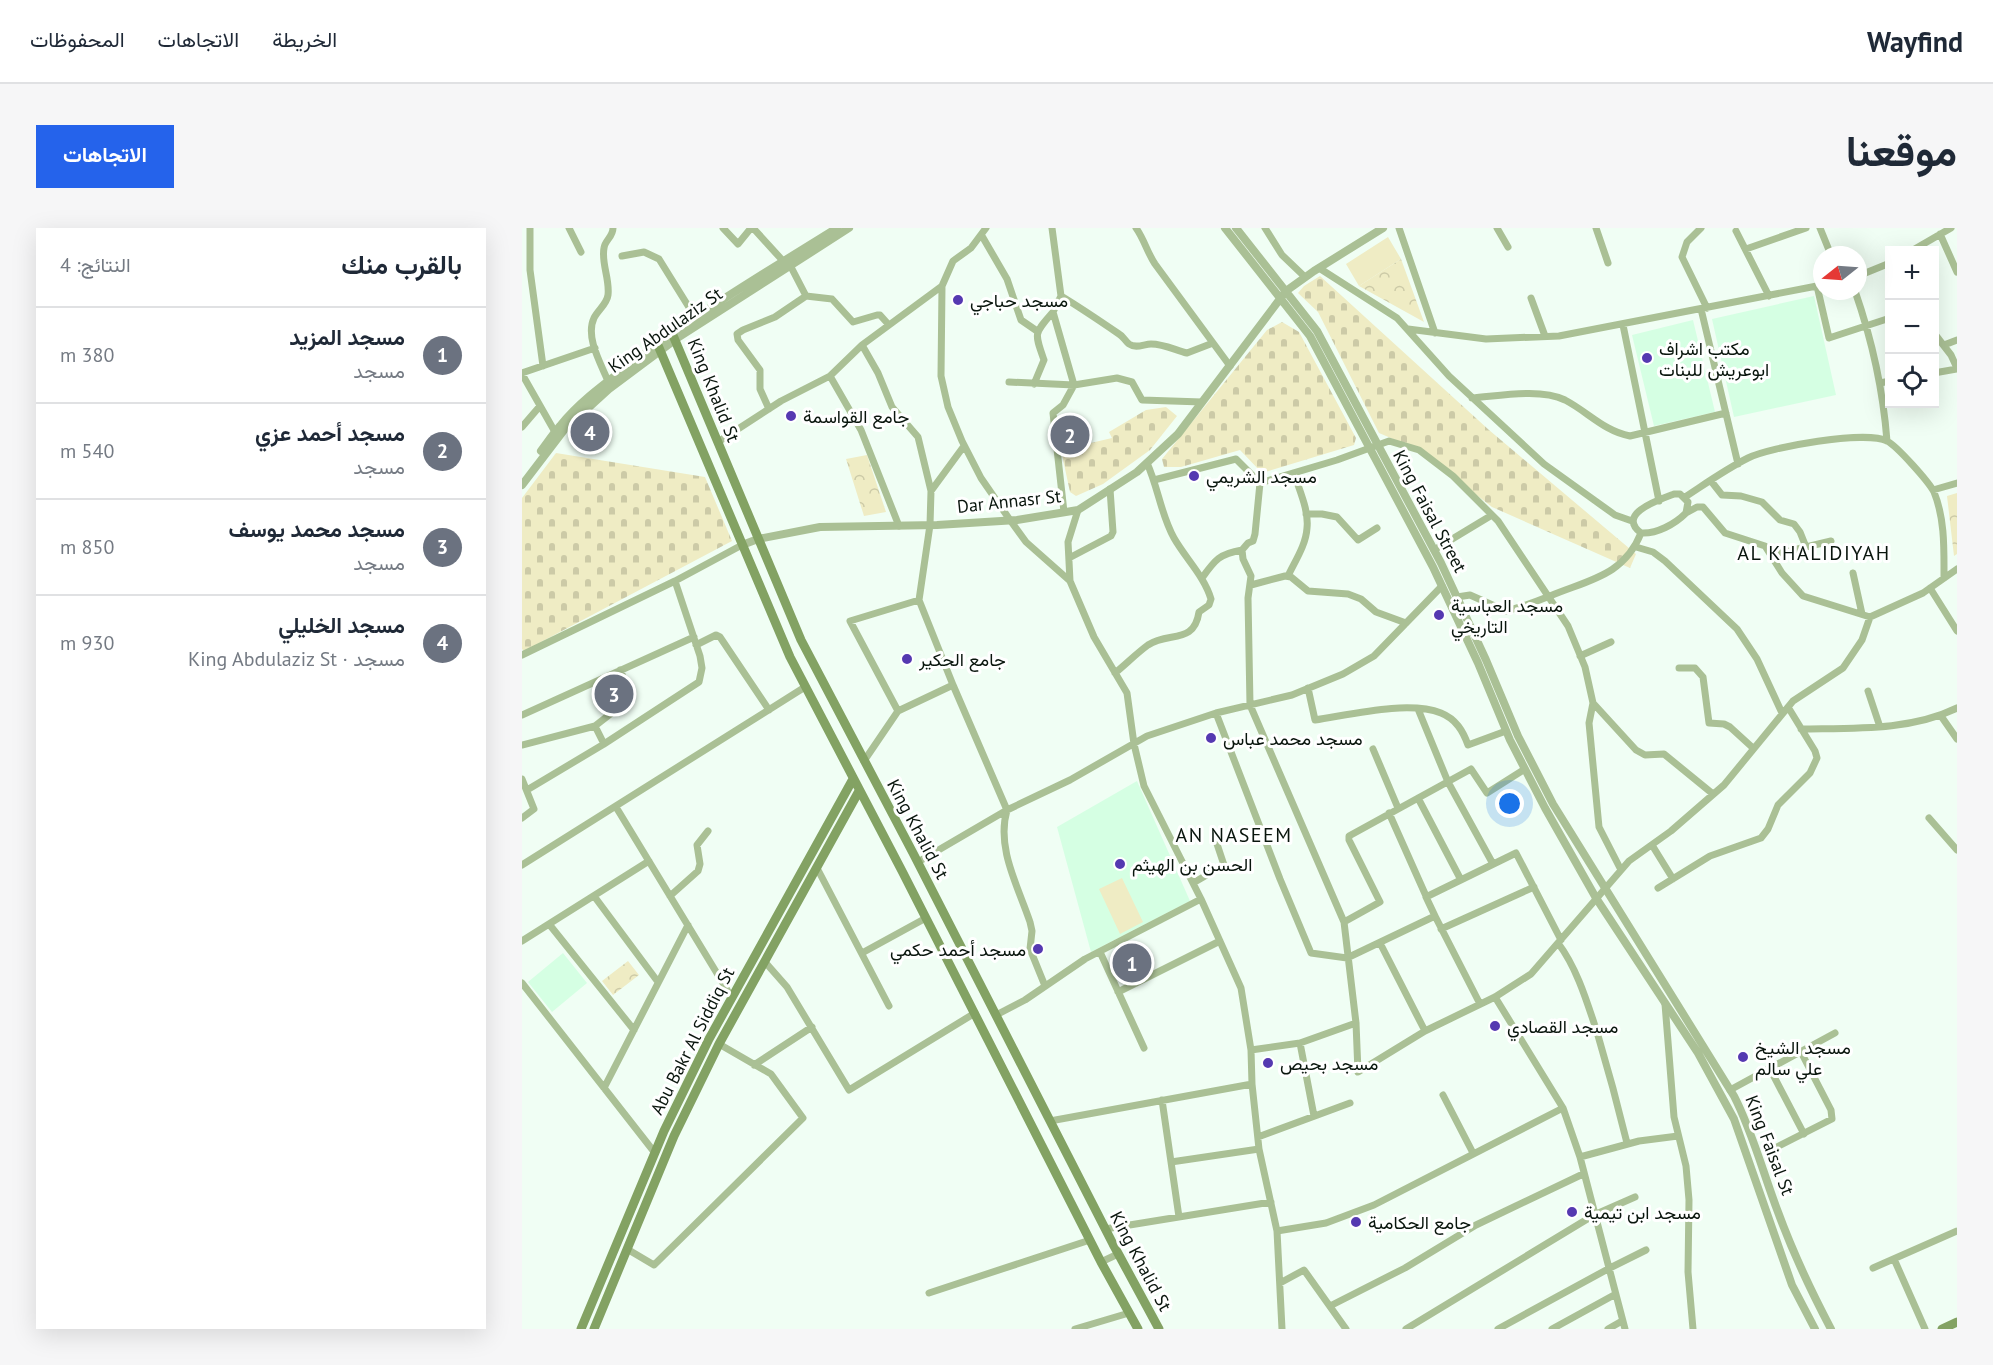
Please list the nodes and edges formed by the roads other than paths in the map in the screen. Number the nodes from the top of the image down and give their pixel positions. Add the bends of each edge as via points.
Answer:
1 (530, 228) edge
2 (569, 228) edge
3 (613, 228) edge
4 (723, 228) edge
5 (752, 228) edge
6 (837, 228) edge
7 (849, 228) edge
8 (986, 228) edge
9 (1052, 228) edge
10 (1136, 228) edge
11 (1225, 228) edge
12 (1236, 228) edge
13 (1265, 228) edge
14 (1399, 228) edge
15 (1497, 228) edge
16 (1596, 228) edge
17 (1701, 228) edge
18 (1804, 228) edge
19 (1820, 228) edge
20 (1950, 228) edge
21 (1377, 229) edge
22 (1736, 231) dead end
23 (1940, 234) junction
24 (982, 236) junction
25 (1827, 246) edge
26 (1920, 246) edge
27 (1508, 247) dead end
28 (1746, 249) junction
29 (580, 252) dead end
30 (622, 256) dead end
31 (787, 263) junction
32 (1608, 263) dead end
33 (1885, 265) edge
34 (1319, 268) junction
35 (1867, 272) edge
36 (1957, 272) edge
37 (1305, 277) junction
38 (942, 286) junction
39 (1813, 287) edge
40 (1284, 295) junction
41 (806, 296) junction
42 (1061, 296) junction
43 (1769, 296) junction
44 (1531, 298) dead end
45 (1822, 300) edge
46 (1858, 300) edge
47 (1704, 309) junction
48 (1053, 312) junction
49 (695, 317) junction
50 (1885, 320) edge
51 (889, 325) junction
52 (1623, 325) junction
53 (1867, 326) junction
54 (1408, 329) junction
55 (1037, 332) junction
56 (1435, 333) junction
57 (674, 336) junction
58 (1545, 336) junction
59 (1939, 338) edge
60 (1957, 340) edge
61 (1213, 343) junction
62 (862, 345) junction
63 (1944, 345) junction
64 (659, 346) junction
65 (595, 348) junction
66 (543, 366) junction
67 (1230, 366) junction
68 (1957, 368) edge
69 (1939, 372) edge
70 (522, 374) edge
71 (830, 376) junction
72 (608, 381) junction
73 (1009, 382) dead end
74 (1885, 382) edge
75 (1880, 383) junction
76 (1034, 384) junction
77 (1074, 385) junction
78 (1472, 398) junction
79 (1202, 402) junction
80 (540, 406) junction
81 (769, 409) junction
82 (1726, 414) junction
83 (522, 427) edge
84 (555, 432) junction
85 (1645, 434) junction
86 (1887, 441) junction
87 (718, 442) junction
88 (964, 446) junction
89 (1372, 447) junction
90 (1147, 463) junction
91 (1738, 464) junction
92 (1294, 473) junction
93 (522, 476) edge
94 (1154, 480) junction
95 (1711, 481) junction
96 (1260, 483) junction
97 (1957, 483) edge
98 (522, 485) edge
99 (1110, 489) junction
100 (1933, 490) junction
101 (931, 491) junction
102 (1685, 497) junction
103 (1659, 501) junction
104 (1078, 510) junction
105 (1064, 512) junction
106 (1686, 513) junction
107 (1306, 514) junction
108 (1492, 515) junction
109 (1010, 520) junction
110 (1632, 521) junction
111 (930, 525) junction
112 (899, 526) junction
113 (1377, 528) dead end
114 (1641, 533) junction
115 (758, 539) junction
116 (1832, 541) dead end
117 (742, 546) junction
118 (1636, 547) junction
119 (1806, 547) junction
120 (1242, 550) junction
121 (1434, 550) junction
122 (1772, 555) junction
123 (1069, 558) junction
124 (1957, 569) edge
125 (1853, 573) dead end
126 (1288, 576) junction
127 (1202, 578) junction
128 (1944, 578) junction
129 (675, 581) junction
130 (1070, 581) junction
131 (1251, 585) junction
132 (1442, 586) junction
133 (1930, 588) junction
134 (1550, 596) junction
135 (1457, 597) junction
136 (919, 600) junction
137 (1862, 614) junction
138 (1870, 617) junction
139 (1406, 623) junction
140 (1957, 632) edge
141 (695, 641) junction
142 (1611, 642) dead end
143 (522, 654) edge
144 (1580, 656) junction
145 (1679, 668) dead end
146 (620, 670) junction
147 (1115, 673) junction
148 (953, 685) junction
149 (805, 687) junction
150 (1308, 688) junction
151 (1868, 691) dead end
152 (1593, 703) junction
153 (1250, 705) junction
154 (1957, 708) edge
155 (1418, 709) junction
156 (769, 710) junction
157 (1785, 710) junction
158 (898, 711) junction
159 (1216, 713) junction
160 (522, 715) edge
161 (1941, 716) junction
162 (595, 726) junction
163 (1880, 727) junction
164 (1801, 729) junction
165 (1506, 731) junction
166 (1957, 740) edge
167 (604, 744) junction
168 (1134, 744) junction
169 (522, 745) edge
170 (1753, 748) junction
171 (1373, 749) dead end
172 (864, 761) junction
173 (1525, 769) junction
174 (522, 778) edge
175 (852, 779) junction
176 (1448, 782) junction
177 (527, 790) junction
178 (859, 791) junction
179 (1713, 794) junction
180 (1418, 798) junction
181 (616, 807) junction
182 (1398, 808) junction
183 (1007, 810) junction
184 (1389, 813) junction
185 (522, 819) edge
186 (1929, 819) dead end
187 (708, 831) dead end
188 (1216, 841) dead end
189 (1652, 845) junction
190 (1957, 849) edge
191 (649, 861) junction
192 (918, 862) junction
193 (1493, 864) junction
194 (522, 865) edge
195 (817, 868) junction
196 (1621, 870) junction
197 (1673, 879) junction
198 (1461, 880) junction
199 (1193, 883) junction
200 (1534, 887) junction
201 (1658, 888) dead end
202 (1604, 889) junction
203 (594, 896) junction
204 (670, 896) junction
205 (1426, 896) junction
206 (1596, 898) junction
207 (1201, 899) junction
208 (1435, 916) junction
209 (926, 918) junction
210 (1344, 922) junction
211 (549, 924) junction
212 (688, 925) junction
213 (1442, 929) junction
214 (522, 941) edge
215 (1220, 941) junction
216 (1559, 941) junction
217 (1380, 942) junction
218 (1100, 952) junction
219 (862, 953) junction
220 (1347, 958) junction
221 (765, 962) junction
222 (658, 982) junction
223 (522, 983) edge
224 (1045, 986) junction
225 (1118, 992) junction
226 (1495, 997) junction
227 (732, 998) junction
228 (1665, 1002) junction
229 (1480, 1004) junction
230 (889, 1006) dead end
231 (975, 1013) junction
232 (996, 1015) junction
233 (1356, 1023) junction
234 (812, 1027) junction
235 (634, 1030) junction
236 (1425, 1031) junction
237 (1835, 1033) dead end
238 (1300, 1043) junction
239 (719, 1044) junction
240 (1144, 1048) dead end
241 (1251, 1050) junction
242 (1801, 1052) junction
243 (754, 1065) junction
244 (1770, 1069) junction
245 (1252, 1084) junction
246 (603, 1088) junction
247 (1730, 1090) junction
248 (1443, 1095) dead end
249 (1162, 1100) junction
250 (1350, 1103) dead end
251 (1563, 1108) junction
252 (1314, 1116) junction
253 (1050, 1120) junction
254 (1804, 1134) junction
255 (1678, 1136) junction
256 (1258, 1137) junction
257 (1627, 1143) junction
258 (1259, 1149) junction
259 (1769, 1151) dead end
260 (655, 1153) junction
261 (1473, 1153) junction
262 (1580, 1157) junction
263 (1171, 1162) junction
264 (1583, 1174) junction
265 (1635, 1197) dead end
266 (1271, 1202) junction
267 (1594, 1215) junction
268 (1179, 1216) junction
269 (1105, 1229) junction
270 (1277, 1231) junction
271 (1957, 1232) edge
272 (1090, 1240) junction
273 (627, 1249) junction
274 (1646, 1250) dead end
275 (1118, 1254) junction
276 (1894, 1259) junction
277 (1101, 1262) junction
278 (1873, 1268) dead end
279 (1608, 1269) junction
280 (1280, 1283) junction
281 (929, 1293) dead end
282 (1614, 1294) junction
283 (1330, 1306) junction
284 (1129, 1313) junction
285 (1957, 1322) edge
286 (1623, 1325) edge
287 (1813, 1328) edge
288 (581, 1329) edge
289 (594, 1329) edge
290 (1075, 1329) edge
291 (1138, 1329) edge
292 (1159, 1329) edge
293 (1282, 1329) edge
294 (1346, 1329) edge
295 (1406, 1329) edge
296 (1498, 1329) edge
297 (1551, 1329) edge
298 (1608, 1329) edge
299 (1693, 1329) edge
300 (1831, 1329) edge
301 (1925, 1329) edge
302 (1942, 1329) edge

1 - 66 street via 530,270
2 - 29 street
3 - 65 street via 603,252 608,297 592,320
4 - 5 street via 738,244
5 - 31 street
6 - 31 street, King Abdulaziz St
7 - 31 street, King Abdulaziz St
8 - 24 street
9 - 42 street
10 - 61 street via 1155,264
11 - 40 street
12 - 40 street, King Faisal Street
13 - 37 street via 1282,255
14 - 56 street
15 - 27 street
16 - 32 street
17 - 47 street via 1687,242 1682,257
18 - 28 street
19 - 25 street
20 - 23 street
21 - 34 street, Dar Annasr St
22 - 28 street
23 - 26 street
23 - 36 street
24 - 38 street via 953,261
24 - 55 street via 1007,279 1021,320
28 - 43 street
30 - 49 street via 644,252 659,259
31 - 41 street
31 - 49 street, King Abdulaziz St
31 - 57 street, King Abdulaziz St
33 - 35 street
34 - 37 street, Dar Annasr St
34 - 54 street
37 - 40 street, Dar Annasr St
38 - 51 street
38 - 88 street via 942,376 948,406
39 - 43 street
40 - 67 street, Dar Annasr St
40 - 89 street, King Faisal Street via 1317,331
41 - 51 street via 832,299 854,322 880,315
41 - 81 street via 775,317 737,334 760,370 760,389
42 - 48 street
42 - 61 street via 1121,334 1129,344 1161,345 1187,353
43 - 47 street
44 - 58 street
45 - 53 street via 1829,338
46 - 53 street
47 - 52 street
47 - 82 street
48 - 55 street
48 - 77 street
49 - 57 street, King Abdulaziz St
50 - 53 street
51 - 62 street
52 - 58 street
52 - 85 street
53 - 75 street
54 - 56 street
54 - 78 street
55 - 76 street via 1044,360
56 - 58 street via 1486,339
57 - 64 street, King Abdulaziz St
57 - 87 main road, King Khalid St
59 - 63 street
60 - 63 street
61 - 67 street
62 - 71 street
62 - 101 street via 892,407 918,438
63 - 68 street
64 - 72 street, King Abdulaziz St
64 - 98 street, King Abdulaziz St via 564,430
64 - 117 main road, King Khalid St
65 - 66 street
65 - 72 street
66 - 70 street
67 - 79 street, Dar Annasr St
68 - 69 street
70 - 80 street
71 - 81 street
71 - 112 street via 861,430
72 - 84 street, King Abdulaziz St
73 - 76 street
74 - 75 street
75 - 86 street
76 - 77 street
77 - 79 street via 1117,378 1132,382 1142,400
77 - 105 street via 1063,405 1053,413
78 - 85 street via 1554,396 1616,434
78 - 110 street via 1544,464 1615,515
79 - 90 street, Dar Annasr St via 1178,434
80 - 83 street
80 - 84 street
81 - 87 street
82 - 85 street
82 - 91 street
84 - 93 street, King Abdulaziz St
85 - 103 street
86 - 91 street via 1837,439 1796,445
86 - 100 street
87 - 115 main road, King Khalid St
88 - 101 street
88 - 109 street
89 - 92 street
89 - 108 street via 1389,441 1419,450 1453,476
89 - 121 street, King Faisal Street
89 - 132 street, King Faisal St
90 - 94 street
90 - 99 street, Dar Annasr St
91 - 95 street
92 - 96 street
92 - 107 street
94 - 96 street via 1236,459
94 - 127 street via 1165,520
95 - 102 street
95 - 119 street via 1722,495 1755,499 1768,506 1780,520 1794,524
96 - 120 street via 1255,534
97 - 100 street
99 - 104 street, Dar Annasr St
99 - 123 street via 1111,536
100 - 128 street via 1944,538
101 - 111 street
102 - 103 street via 1674,494
102 - 106 street
103 - 110 street via 1640,510
104 - 105 street, Dar Annasr St
104 - 123 street via 1068,542
105 - 109 street, Dar Annasr St
106 - 114 street via 1655,532
106 - 122 street via 1702,507 1725,533 1765,546
107 - 113 street via 1336,517 1358,540
107 - 126 street via 1303,545
108 - 121 street
108 - 134 street
109 - 111 street, Dar Annasr St
109 - 130 street via 1026,542
110 - 114 street
111 - 112 street, Dar Annasr St
111 - 136 street
112 - 115 street, Dar Annasr St via 820,527
114 - 118 street
115 - 117 street, Dar Annasr St
115 - 172 main road, King Khalid St via 801,640
116 - 119 street
117 - 129 street
117 - 149 main road, King Khalid St
118 - 134 street via 1608,574
118 - 157 street via 1665,561 1737,629
119 - 122 street
120 - 127 street via 1222,554
120 - 131 street
121 - 135 street, King Faisal Street
122 - 137 street via 1803,596
123 - 130 street
124 - 128 street
125 - 137 street
126 - 131 street
126 - 139 street via 1308,591 1348,594 1376,612
127 - 147 street via 1211,599 1199,612 1198,624 1184,635 1149,644
128 - 133 street
129 - 141 street
129 - 143 street
130 - 147 street via 1094,637
131 - 153 street
132 - 139 street
132 - 165 street, King Faisal St
133 - 138 street
133 - 140 street
134 - 135 street via 1506,611 1470,595
134 - 144 street
135 - 202 street, King Faisal Street via 1518,736
136 - 148 street
136 - 158 street via 850,621
137 - 138 street
138 - 157 street via 1862,640 1843,668
139 - 150 street via 1374,656
141 - 146 street
141 - 156 street via 720,637
141 - 167 street via 702,668 699,682
142 - 144 street
144 - 152 street
145 - 170 street via 1695,668 1703,677 1709,723 1730,727
146 - 160 street
146 - 162 street via 632,697
147 - 168 street via 1127,693
148 - 158 street
148 - 183 street
149 - 156 street
149 - 175 main road, King Khalid St
150 - 153 street
150 - 155 street via 1315,720
151 - 163 street
152 - 179 street via 1636,750 1645,755 1664,754
152 - 196 street via 1589,723 1599,827
153 - 159 street
153 - 210 street
154 - 161 street
155 - 165 street via 1452,719 1468,745
155 - 176 street
156 - 181 street
157 - 164 street
157 - 170 street
158 - 172 street
159 - 168 street
159 - 220 street via 1311,953
161 - 163 street
161 - 166 street
162 - 167 street
162 - 169 street
163 - 164 street
164 - 197 street via 1817,758 1804,780 1778,805 1761,838 1710,856
165 - 173 street, King Faisal St
167 - 177 street
168 - 183 street
168 - 199 street via 1144,786
170 - 179 street
171 - 182 street
172 - 192 main road, King Khalid St
173 - 176 street via 1487,793 1471,769
173 - 206 street, King Faisal St
174 - 177 street
175 - 178 main road, King Khalid St
175 - 227 main road, Abu Bakr Al Siddiq St
176 - 180 street
176 - 193 street
177 - 185 street via 534,809
178 - 195 main road, Abu Bakr Al Siddiq St
178 - 209 main road, King Khalid St
179 - 189 street
180 - 182 street
180 - 198 street
181 - 191 street
181 - 194 street
182 - 184 street
183 - 192 street
183 - 224 street via 1003,824 1005,850 1030,922 1030,949
184 - 205 street
184 - 210 street via 1348,836 1380,902
186 - 190 street
187 - 204 street via 697,845 698,871
188 - 199 street via 1224,865
189 - 196 street
189 - 197 street
191 - 203 street
191 - 204 street
192 - 232 main road, King Khalid St
193 - 198 street
193 - 200 street via 1516,853
195 - 219 street
195 - 221 main road, Abu Bakr Al Siddiq St
196 - 202 street
197 - 201 street
198 - 205 street
199 - 207 street
200 - 213 street
200 - 216 street
202 - 206 street
202 - 247 street, King Faisal St
203 - 211 street
203 - 222 street
204 - 212 street
205 - 208 street
206 - 216 street
206 - 228 street, King Faisal St
207 - 215 street
207 - 218 street
208 - 213 street
208 - 217 street
209 - 219 street
209 - 231 main road, King Khalid St
210 - 220 street
211 - 214 street
211 - 235 street
212 - 222 street
212 - 227 street
213 - 229 street
215 - 225 street
215 - 241 street via 1241,988
216 - 226 street via 1532,974
216 - 257 street via 1582,989
217 - 220 street
217 - 236 street
218 - 224 street
218 - 225 street
219 - 230 street
220 - 233 street
221 - 234 street via 787,987
221 - 239 main road, Abu Bakr Al Siddiq St
222 - 235 street
223 - 246 street
224 - 232 street
225 - 240 street
226 - 229 street
226 - 251 street
227 - 260 main road, Abu Bakr Al Siddiq St
228 - 255 street
228 - 287 street, King Faisal St via 1734,1119 1792,1285
229 - 236 street
231 - 234 street via 849,1090
231 - 272 main road, King Khalid St
232 - 253 main road, King Khalid St
233 - 236 street via 1358,1072
233 - 238 street
234 - 243 street
235 - 246 street
237 - 242 street
238 - 241 street
238 - 252 street
239 - 243 street
239 - 273 main road, Abu Bakr Al Siddiq St via 674,1136
241 - 245 street
242 - 244 street
242 - 254 street via 1833,1116
243 - 273 street via 771,1074 803,1118 654,1265
244 - 247 street
244 - 254 street
245 - 249 street
245 - 256 street
246 - 260 street
247 - 300 street, King Faisal St via 1746,1119 1804,1277
248 - 261 street
249 - 253 street
249 - 263 street
250 - 252 street
251 - 261 street
251 - 262 street
252 - 256 street
253 - 269 main road, King Khalid St
254 - 259 street
255 - 257 street
255 - 299 street via 1689,1200 1688,1272
256 - 258 street
257 - 262 street
258 - 263 street
258 - 266 street
260 - 288 main road, Abu Bakr Al Siddiq St
261 - 270 street via 1374,1205 1326,1223
262 - 264 street
263 - 268 street
264 - 267 street
264 - 283 street via 1476,1225 1405,1268
265 - 267 street
266 - 268 street
266 - 270 street
267 - 279 street
267 - 295 street
268 - 269 street
269 - 275 main road, King Khalid St
270 - 280 street
271 - 276 street
272 - 277 main road, King Khalid St
272 - 281 street
273 - 289 main road, Abu Bakr Al Siddiq St
274 - 279 street
275 - 277 street
275 - 292 main road, King Khalid St
276 - 278 street
276 - 301 street
277 - 284 main road, King Khalid St
279 - 282 street
279 - 296 street
280 - 283 street via 1304,1270
280 - 293 street
282 - 286 street
282 - 297 street
283 - 294 street
284 - 290 street
284 - 291 main road, King Khalid St
285 - 302 main road
286 - 298 street

